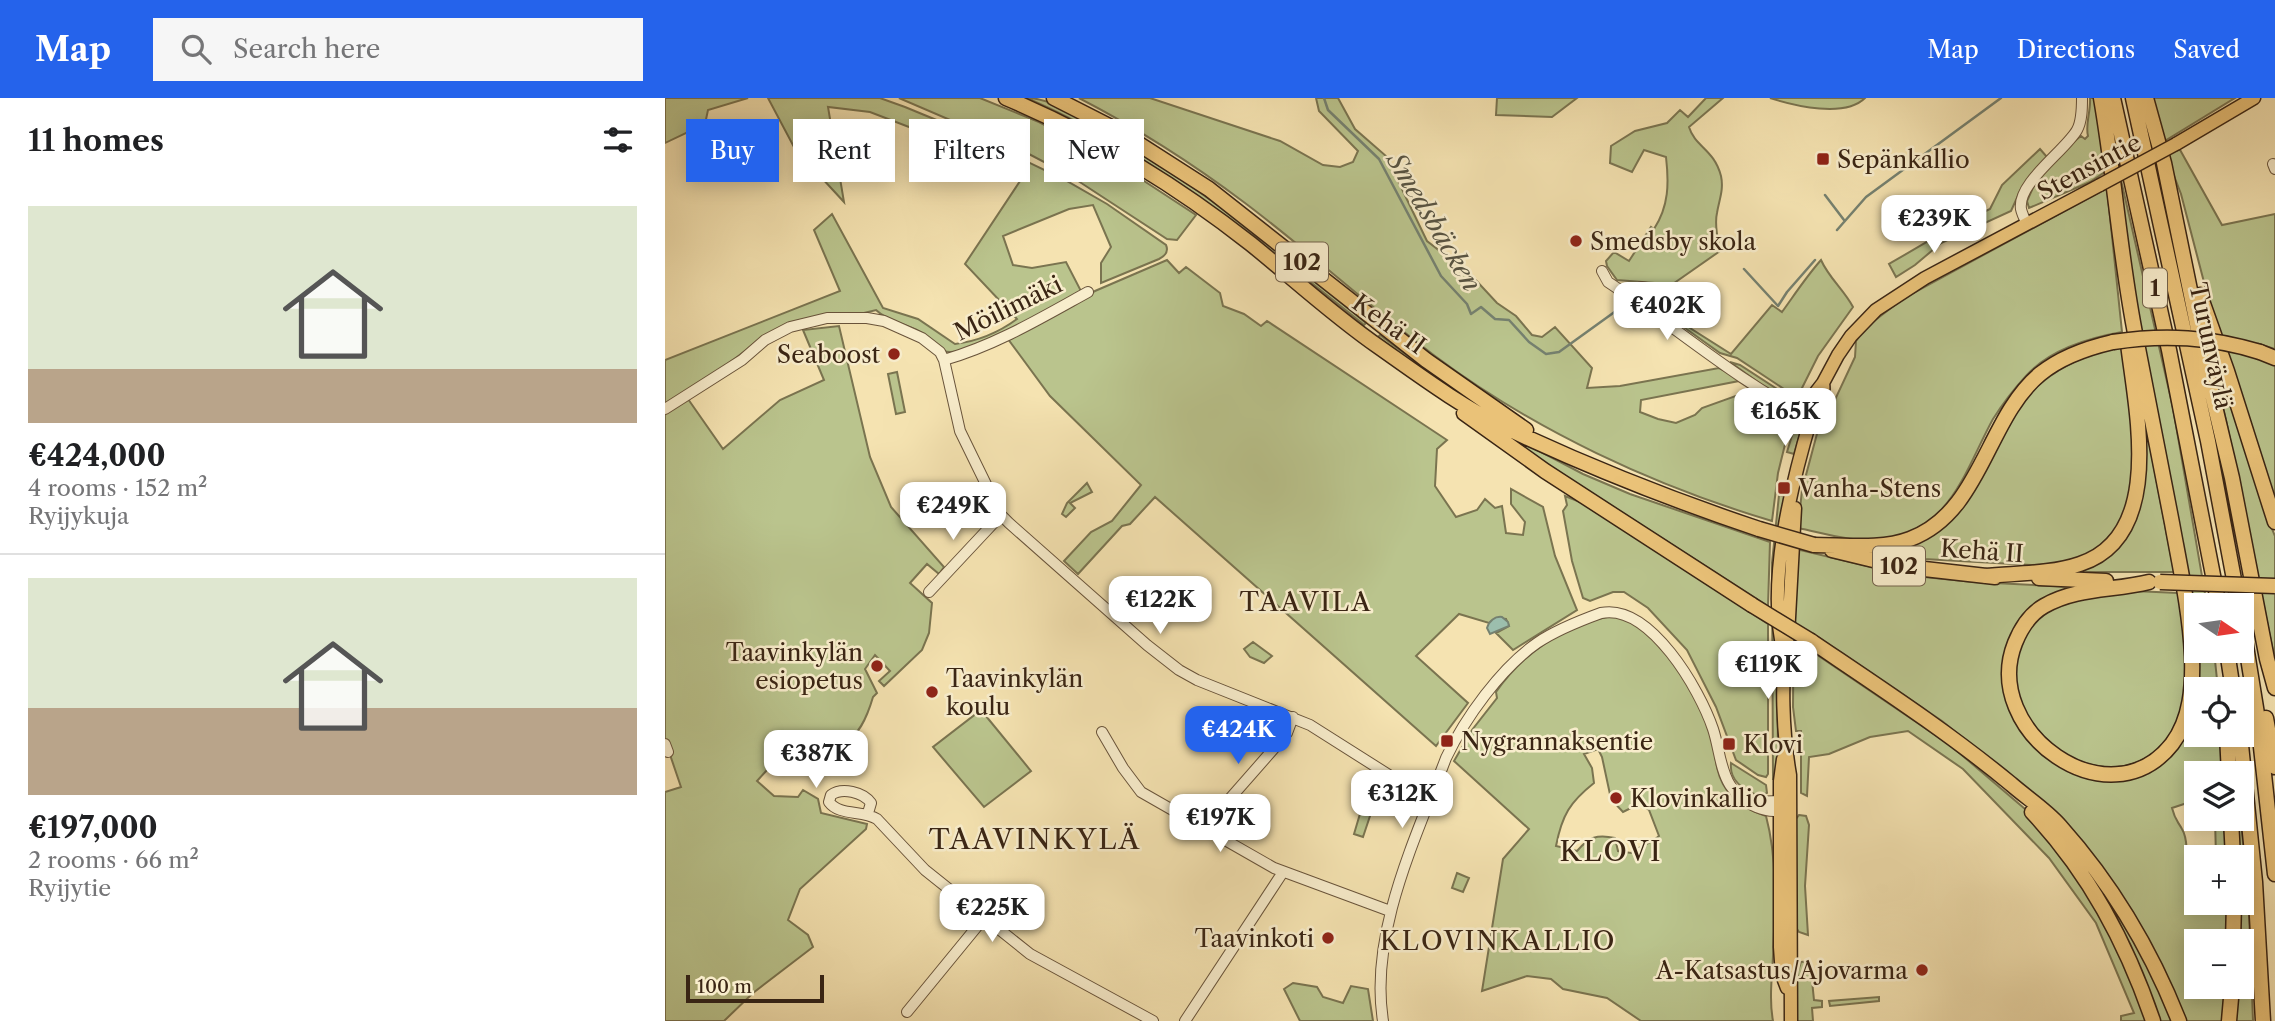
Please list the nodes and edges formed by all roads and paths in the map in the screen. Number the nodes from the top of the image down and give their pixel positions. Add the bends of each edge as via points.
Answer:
1 (1006, 98) edge
2 (1054, 98) edge
3 (2082, 98) edge
4 (2101, 98) edge
5 (2113, 98) edge
6 (2133, 98) edge
7 (2146, 98) edge
8 (2254, 98) edge
9 (2027, 224) junction
10 (2185, 262) junction
11 (2125, 267) junction
12 (1602, 271) dead end
13 (1088, 292) dead end
14 (1632, 297) junction
15 (1655, 314) junction
16 (1377, 346) junction
17 (2275, 358) edge
18 (944, 360) junction
19 (665, 409) edge
20 (1811, 418) junction
21 (1541, 442) junction
22 (1001, 515) junction
23 (2275, 522) edge
24 (1814, 545) junction
25 (1985, 576) junction
26 (2154, 582) junction
27 (2275, 586) edge
28 (929, 592) dead end
29 (2216, 593) edge
30 (2237, 593) edge
31 (2249, 663) edge
32 (2251, 663) edge
33 (2275, 688) edge
34 (1293, 718) junction
35 (1102, 732) dead end
36 (2241, 747) edge
37 (2275, 767) edge
38 (1996, 772) junction
39 (1430, 801) junction
40 (1783, 807) junction
41 (869, 808) dead end
42 (1205, 827) junction
43 (1283, 872) junction
44 (2275, 874) edge
45 (1390, 911) junction
46 (984, 918) junction
47 (2231, 999) edge
48 (907, 1012) dead end
49 (1153, 1021) edge
50 (1185, 1021) edge
51 (1383, 1021) edge
52 (1791, 1021) edge
53 (2153, 1021) edge
54 (2179, 1021) edge
55 (2229, 1021) edge
56 (2263, 1021) edge

1 - 16 highway, Kehä II / 102 via 1127,158 1195,202
2 - 21 highway, Kehä II / 102 via 1117,130 1209,189 1416,352
3 - 9 street via 2077,130 2030,182 2021,202
4 - 11 highway
5 - 29 highway, Turunväylä / 1
6 - 30 highway, Turunväylä / 1
7 - 10 highway
8 - 9 main road, Stensintie, bridge
9 - 20 main road, Stensintie via 1925,278 1876,310 1838,355 1816,392
10 - 23 highway via 2196,282
10 - 33 highway
11 - 25 highway via 2138,454 2138,487 2129,520 2111,547 2082,564
11 - 26 highway via 2187,613 2192,654 2190,696 2175,740 2146,765 2105,774 2063,762 2030,733 2017,706 2010,663 2019,634 2036,611 2060,598
12 - 14 street via 1608,282
13 - 18 street, Möilimäki via 1000,340
14 - 15 street
14 - 15 street via 1641,287 1647,288
15 - 20 street via 1758,388
16 - 21 highway, Kehä II / 102 via 1502,426
16 - 38 highway, bridge via 1413,378 1545,471 1811,641
17 - 24 highway, bridge via 2221,341 2190,337 2113,342 2072,355 2040,374 2014,404 1968,488 1938,523 1900,542
18 - 19 street via 922,338 884,321 814,320 778,332
18 - 22 street via 960,431
20 - 40 main road, Stensintie via 1787,507 1779,585 1779,634 1784,654
21 - 24 highway, Kehä II / 102, bridge via 1627,481
22 - 28 street
22 - 34 street via 1179,670
24 - 25 highway, Kehä II / 102 via 1877,562
25 - 26 highway, Kehä II / 102
26 - 27 highway, Kehä II / 102, bridge
31 - 44 highway
32 - 37 highway
34 - 39 street
34 - 42 street via 1287,733
35 - 42 street via 1141,792
36 - 56 highway
38 - 53 highway via 2055,836 2103,906 2132,962
38 - 54 highway via 2058,823 2098,872 2133,926
39 - 40 street via 1458,734 1509,667 1540,641 1611,611 1637,620 1664,646 1695,688 1737,795
39 - 45 street
40 - 52 main road, Stensintie via 1780,947
41 - 46 street via 925,870
42 - 43 street
43 - 45 street
43 - 50 street
45 - 51 street via 1380,966
46 - 48 street
46 - 49 street via 1048,965
47 - 55 highway

